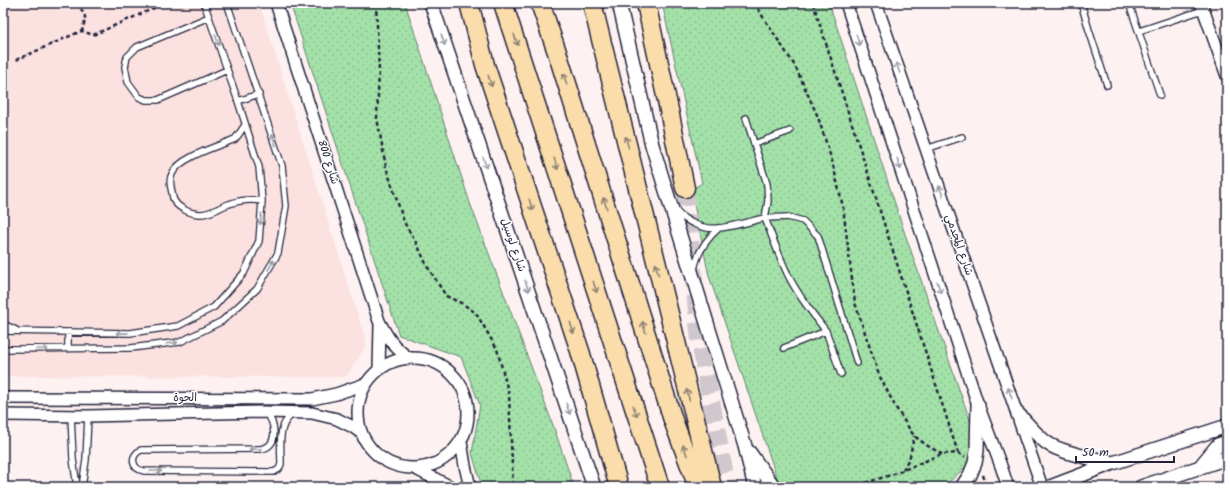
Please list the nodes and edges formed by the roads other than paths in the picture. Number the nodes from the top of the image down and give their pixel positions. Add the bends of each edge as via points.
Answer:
1 (204, 3) edge
2 (227, 3) edge
3 (276, 3) edge
4 (431, 3) edge
5 (469, 3) edge
6 (503, 3) edge
7 (540, 3) edge
8 (592, 3) edge
9 (619, 3) edge
10 (646, 3) edge
11 (846, 3) edge
12 (876, 3) edge
13 (1081, 3) edge
14 (1129, 3) edge
15 (1202, 7) edge
16 (209, 17) junction
17 (1139, 32) junction
18 (227, 70) junction
19 (1227, 76) edge
20 (1107, 85) dead end
21 (258, 94) junction
22 (1160, 95) dead end
23 (238, 101) junction
24 (746, 118) dead end
25 (245, 125) junction
26 (790, 131) dead end
27 (962, 137) dead end
28 (754, 144) junction
29 (926, 149) junction
30 (685, 188) tunnel mouth
31 (262, 200) junction
32 (672, 207) junction
33 (765, 218) junction
34 (719, 228) junction
35 (694, 282) junction
36 (380, 320) junction
37 (3, 324) edge
38 (3, 331) edge
39 (20, 331) junction
40 (826, 331) junction
41 (68, 332) junction
42 (784, 348) dead end
43 (3, 349) edge
44 (68, 350) junction
45 (409, 358) junction
46 (857, 363) dead end
47 (378, 370) junction
48 (841, 374) dead end
49 (365, 384) junction
50 (3, 398) edge
51 (71, 398) junction
52 (88, 398) junction
53 (978, 405) junction
54 (265, 412) junction
55 (297, 413) junction
56 (1018, 414) junction
57 (3, 415) edge
58 (71, 416) junction
59 (88, 416) junction
60 (1227, 426) edge
61 (360, 432) junction
62 (461, 442) junction
63 (1227, 442) edge
64 (745, 446) junction
65 (1227, 458) edge
66 (1113, 463) junction
67 (1199, 468) junction
68 (416, 469) junction
69 (77, 487) edge
70 (82, 487) edge
71 (451, 487) edge
72 (470, 487) edge
73 (594, 487) edge
74 (619, 487) edge
75 (660, 487) edge
76 (698, 487) edge
77 (712, 487) edge
78 (755, 487) edge
79 (774, 487) edge
80 (962, 487) edge
81 (1008, 487) edge
82 (1042, 487) edge
83 (1050, 487) edge
84 (1142, 487) edge

1 - 16 lane
2 - 21 lane
3 - 36 street, شارع 800
4 -> 73 street, شارع لوسيل
5 -> 74 highway via 485,65 580,351
6 -> 75 highway
76 -> 7 highway via 674,420
77 -> 8 highway
9 - 32 street via 652,145
10 - 30 highway
11 -> 53 street
29 -> 12 street, شارع المجدمي
13 - 20 lane
14 - 17 lane
15 - 17 lane
15 - 19 street
16 -> 18 lane
16 - 18 lane via 137,47 127,57 125,67 128,82 139,97 158,100
17 - 22 lane
18 - 23 lane
21 - 23 lane
44 -> 21 lane via 132,348 180,342 222,321 257,289 278,253 286,206 282,166
23 - 25 lane
24 - 28 lane
25 - 31 lane via 258,167
25 - 31 lane via 235,139 194,155 179,165 171,174 170,185 174,201 181,208 200,214 218,210 240,200
26 - 28 lane
27 - 29 lane
28 - 33 lane via 767,184
56 -> 29 street, شارع المجدمي
31 -> 41 lane via 258,241 244,273 214,307 178,326 130,333
32 - 34 lane via 693,223
32 - 35 street
33 - 34 lane
33 - 40 lane via 789,276
33 - 46 lane via 788,217 803,221 818,236
34 - 35 lane via 706,241 698,256
35 - 64 street
36 - 45 street, شارع 800 via 392,343
36 - 47 street, شارع 800
37 - 39 lane
38 - 39 lane
39 - 41 lane
40 - 42 lane
40 - 48 lane
41 - 44 lane
43 -> 44 lane
45 - 47 street via 393,362
45 - 62 street via 424,359 438,364 451,373 460,384 466,398 468,413
47 - 49 street
49 - 52 street, الحوة via 312,399
49 - 61 street via 358,399 357,416
50 - 51 street, الحوة
51 - 52 street, الحوة
51 - 58 street
52 - 59 street
53 - 80 street via 978,451 967,482
53 - 81 street
54 - 55 street, الحوة
54 -> 55 lane via 274,428 273,442 268,448 141,450 135,454 133,463 144,471 274,472 281,464 283,426 288,418
54 - 59 street, الحوة
55 - 61 street, الحوة via 329,416
56 - 66 street via 1048,443
56 - 82 street, شارع المجدمي
57 - 58 street, الحوة
58 - 59 street, الحوة
58 - 69 lane
59 - 70 lane
60 - 66 street
61 - 68 street via 369,448 382,460 398,467
62 - 68 street via 449,455 434,465
62 - 72 street
63 - 67 street via 1218,445
64 - 78 street
64 - 79 street
65 - 67 street
66 - 83 street
67 - 84 street
68 - 71 street

